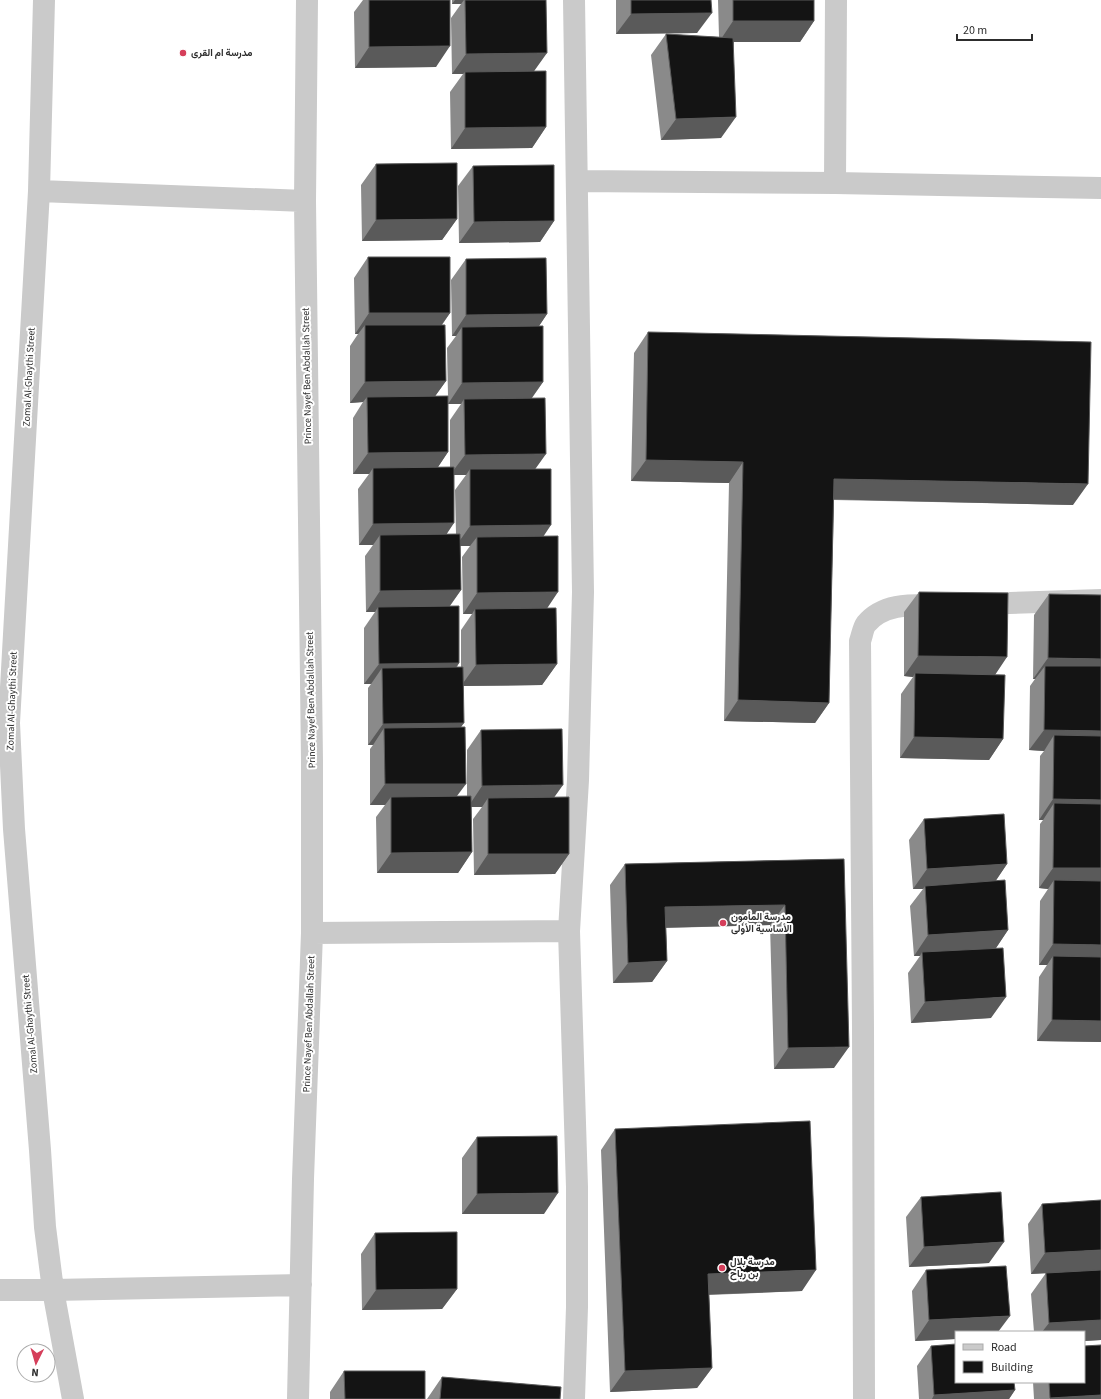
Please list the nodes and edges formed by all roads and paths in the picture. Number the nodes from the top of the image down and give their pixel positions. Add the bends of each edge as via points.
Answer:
1 (44, 0) edge
2 (307, 0) edge
3 (574, 0) edge
4 (836, 0) edge
5 (577, 181) junction
6 (835, 183) junction
7 (1101, 188) edge
8 (39, 191) junction
9 (305, 201) junction
10 (1101, 600) edge
11 (569, 931) junction
12 (312, 933) junction
13 (301, 1285) junction
14 (0, 1290) edge
15 (53, 1290) junction
16 (73, 1399) edge
17 (298, 1399) edge
18 (574, 1399) edge
19 (864, 1399) edge

1 - 8 street, Zomal Al-Ghaythi Street
2 - 9 street, Prince Nayef Ben Abdallah Street
3 - 5 street
4 - 6 street
5 - 6 street
5 - 11 street via 583,592 578,780
6 - 7 street
8 - 9 street
8 - 15 street, Zomal Al-Ghaythi Street via 9,723 14,829 45,1227
9 - 12 street, Prince Nayef Ben Abdallah Street
10 - 19 street via 904,606 877,614 865,625 860,641
11 - 12 street
11 - 18 street via 577,1195
12 - 13 street, Prince Nayef Ben Abdallah Street
13 - 15 street
13 - 17 street, Prince Nayef Ben Abdallah Street
14 - 15 street
15 - 16 street, Zomal Al-Ghaythi Street

